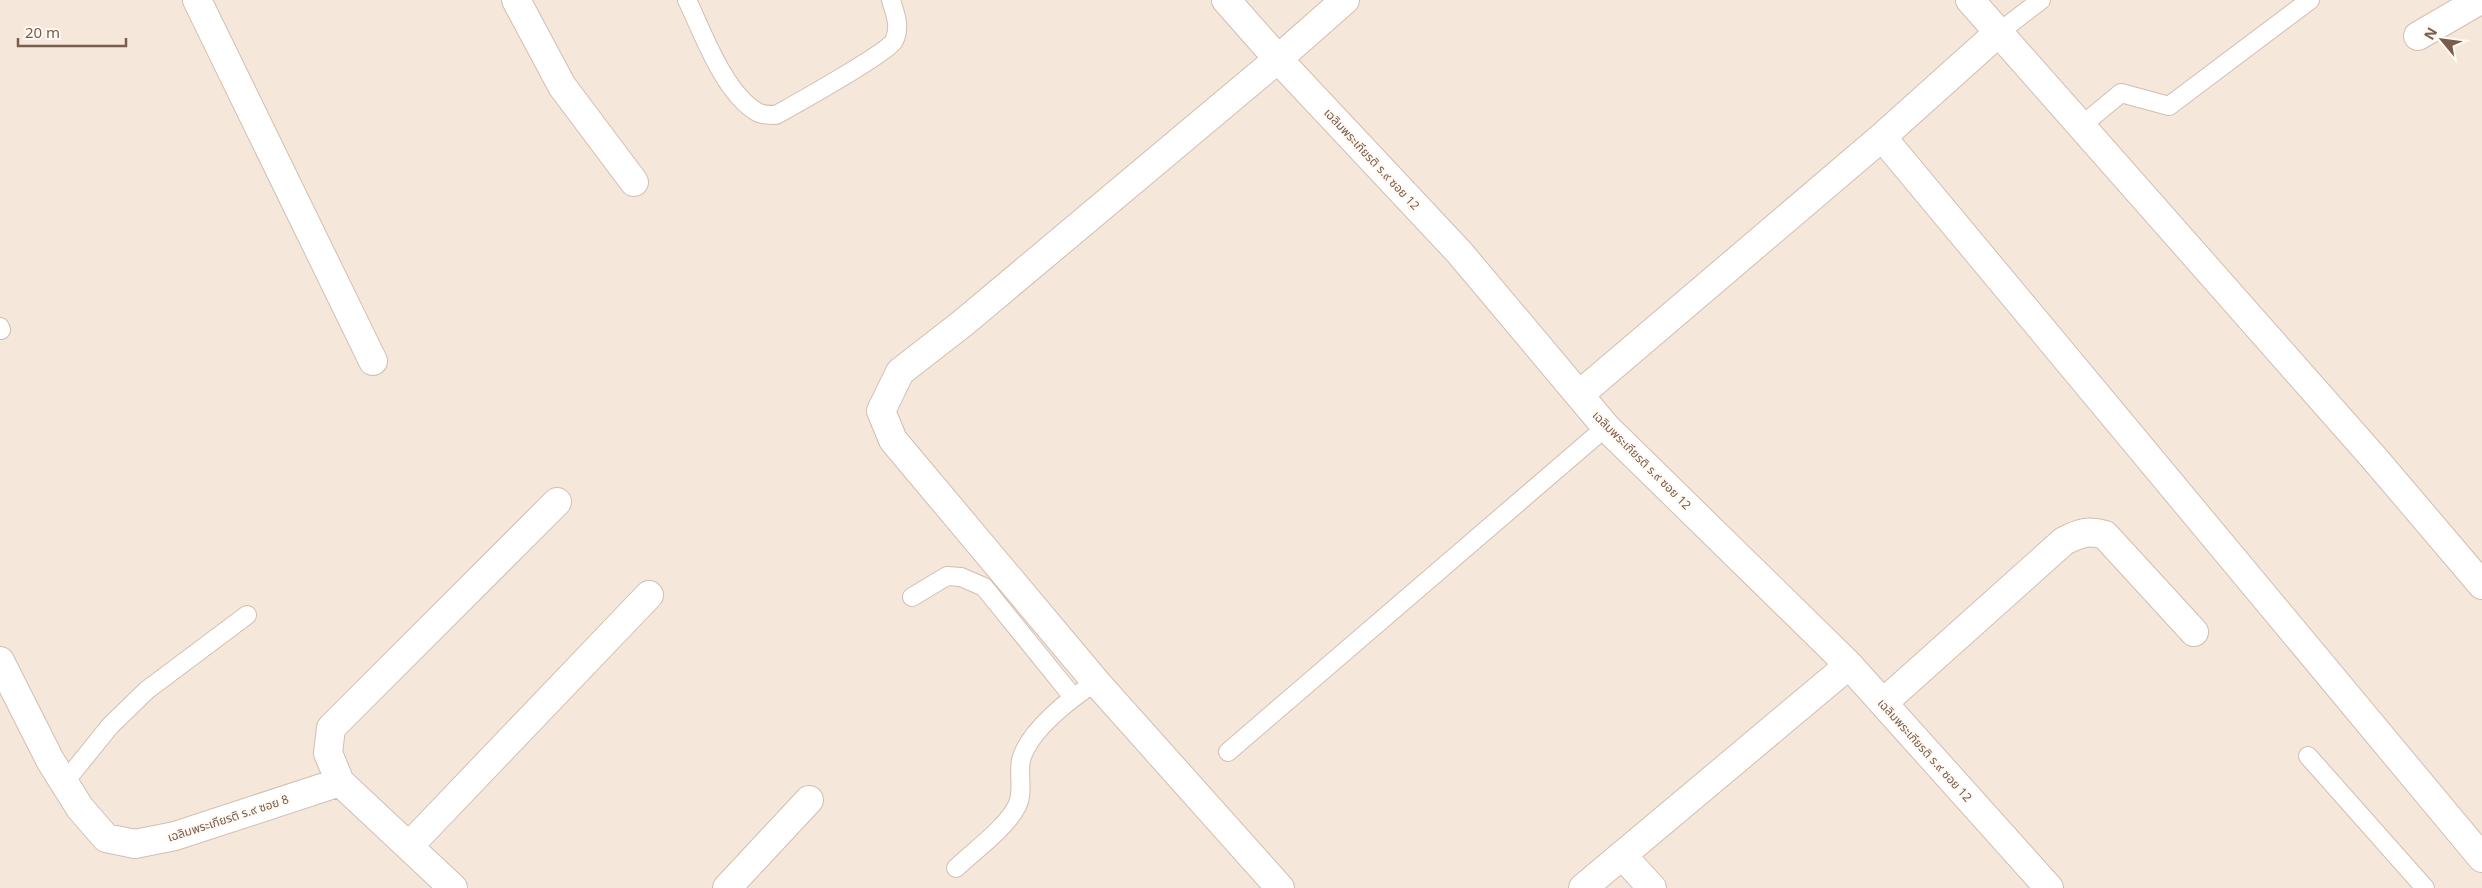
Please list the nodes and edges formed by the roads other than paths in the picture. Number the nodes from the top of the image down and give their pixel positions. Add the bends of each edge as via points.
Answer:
1 (197, 0) edge
2 (516, 0) edge
3 (687, 0) edge
4 (891, 0) edge
5 (1226, 0) edge
6 (1344, 0) edge
7 (1970, 0) edge
8 (2041, 0) edge
9 (2310, 0) edge
10 (2480, 0) edge
11 (1998, 33) junction
12 (2418, 36) dead end
13 (1278, 59) junction
14 (2081, 126) junction
15 (1882, 137) junction
16 (634, 182) dead end
17 (373, 361) dead end
18 (1579, 395) junction
19 (1606, 427) junction
20 (557, 502) dead end
21 (2482, 585) edge
22 (649, 595) dead end
23 (912, 597) dead end
24 (247, 615) dead end
25 (2194, 632) dead end
26 (0, 661) edge
27 (1850, 665) junction
28 (1096, 682) junction
29 (1073, 697) junction
30 (1883, 703) junction
31 (1228, 752) dead end
32 (2308, 756) dead end
33 (340, 782) junction
34 (64, 783) junction
35 (809, 800) dead end
36 (409, 846) junction
37 (1622, 855) junction
38 (2482, 858) edge
39 (956, 868) dead end
40 (453, 888) edge
41 (727, 888) edge
42 (1280, 888) edge
43 (1583, 888) edge
44 (1652, 888) edge
45 (2049, 888) edge
46 (2425, 888) edge

1 - 17 street
2 - 16 street via 562,86
3 - 4 lane via 737,95 758,113 776,116 874,57 893,42 898,23
5 - 13 street, เฉลิมพระเกียรติ ร.๙ ซอย 12
6 - 13 street
7 - 11 street
8 - 11 lane
9 - 14 lane via 2169,106 2121,93
10 - 12 street
11 - 14 street
11 - 15 street
13 - 18 street, เฉลิมพระเกียรติ ร.๙ ซอย 12 via 1460,252
13 - 28 street via 900,372 881,411 893,440
14 - 21 street
15 - 18 street
15 - 38 street
18 - 19 street, เฉลิมพระเกียรติ ร.๙ ซอย 12
19 - 27 street, เฉลิมพระเกียรติ ร.๙ ซอย 12
19 - 31 lane
20 - 33 street via 331,728 328,753
22 - 36 street
23 - 29 lane via 947,576 961,577 984,587
24 - 34 lane via 147,690 110,726
25 - 30 street via 2105,535 2083,531 2064,541
26 - 34 street, เฉลิมพระเกียรติ ร.๙ ซอย 8
27 - 30 street, เฉลิมพระเกียรติ ร.๙ ซอย 12
27 - 37 street
28 - 29 lane
28 - 42 street
29 - 39 lane via 1029,741 1021,761 1018,804 1010,818
30 - 45 street, เฉลิมพระเกียรติ ร.๙ ซอย 12
32 - 46 lane
33 - 34 street, เฉลิมพระเกียรติ ร.๙ ซอย 8 via 175,836 135,844 106,838
33 - 36 street
35 - 41 street
36 - 40 street
37 - 43 street
37 - 44 street

